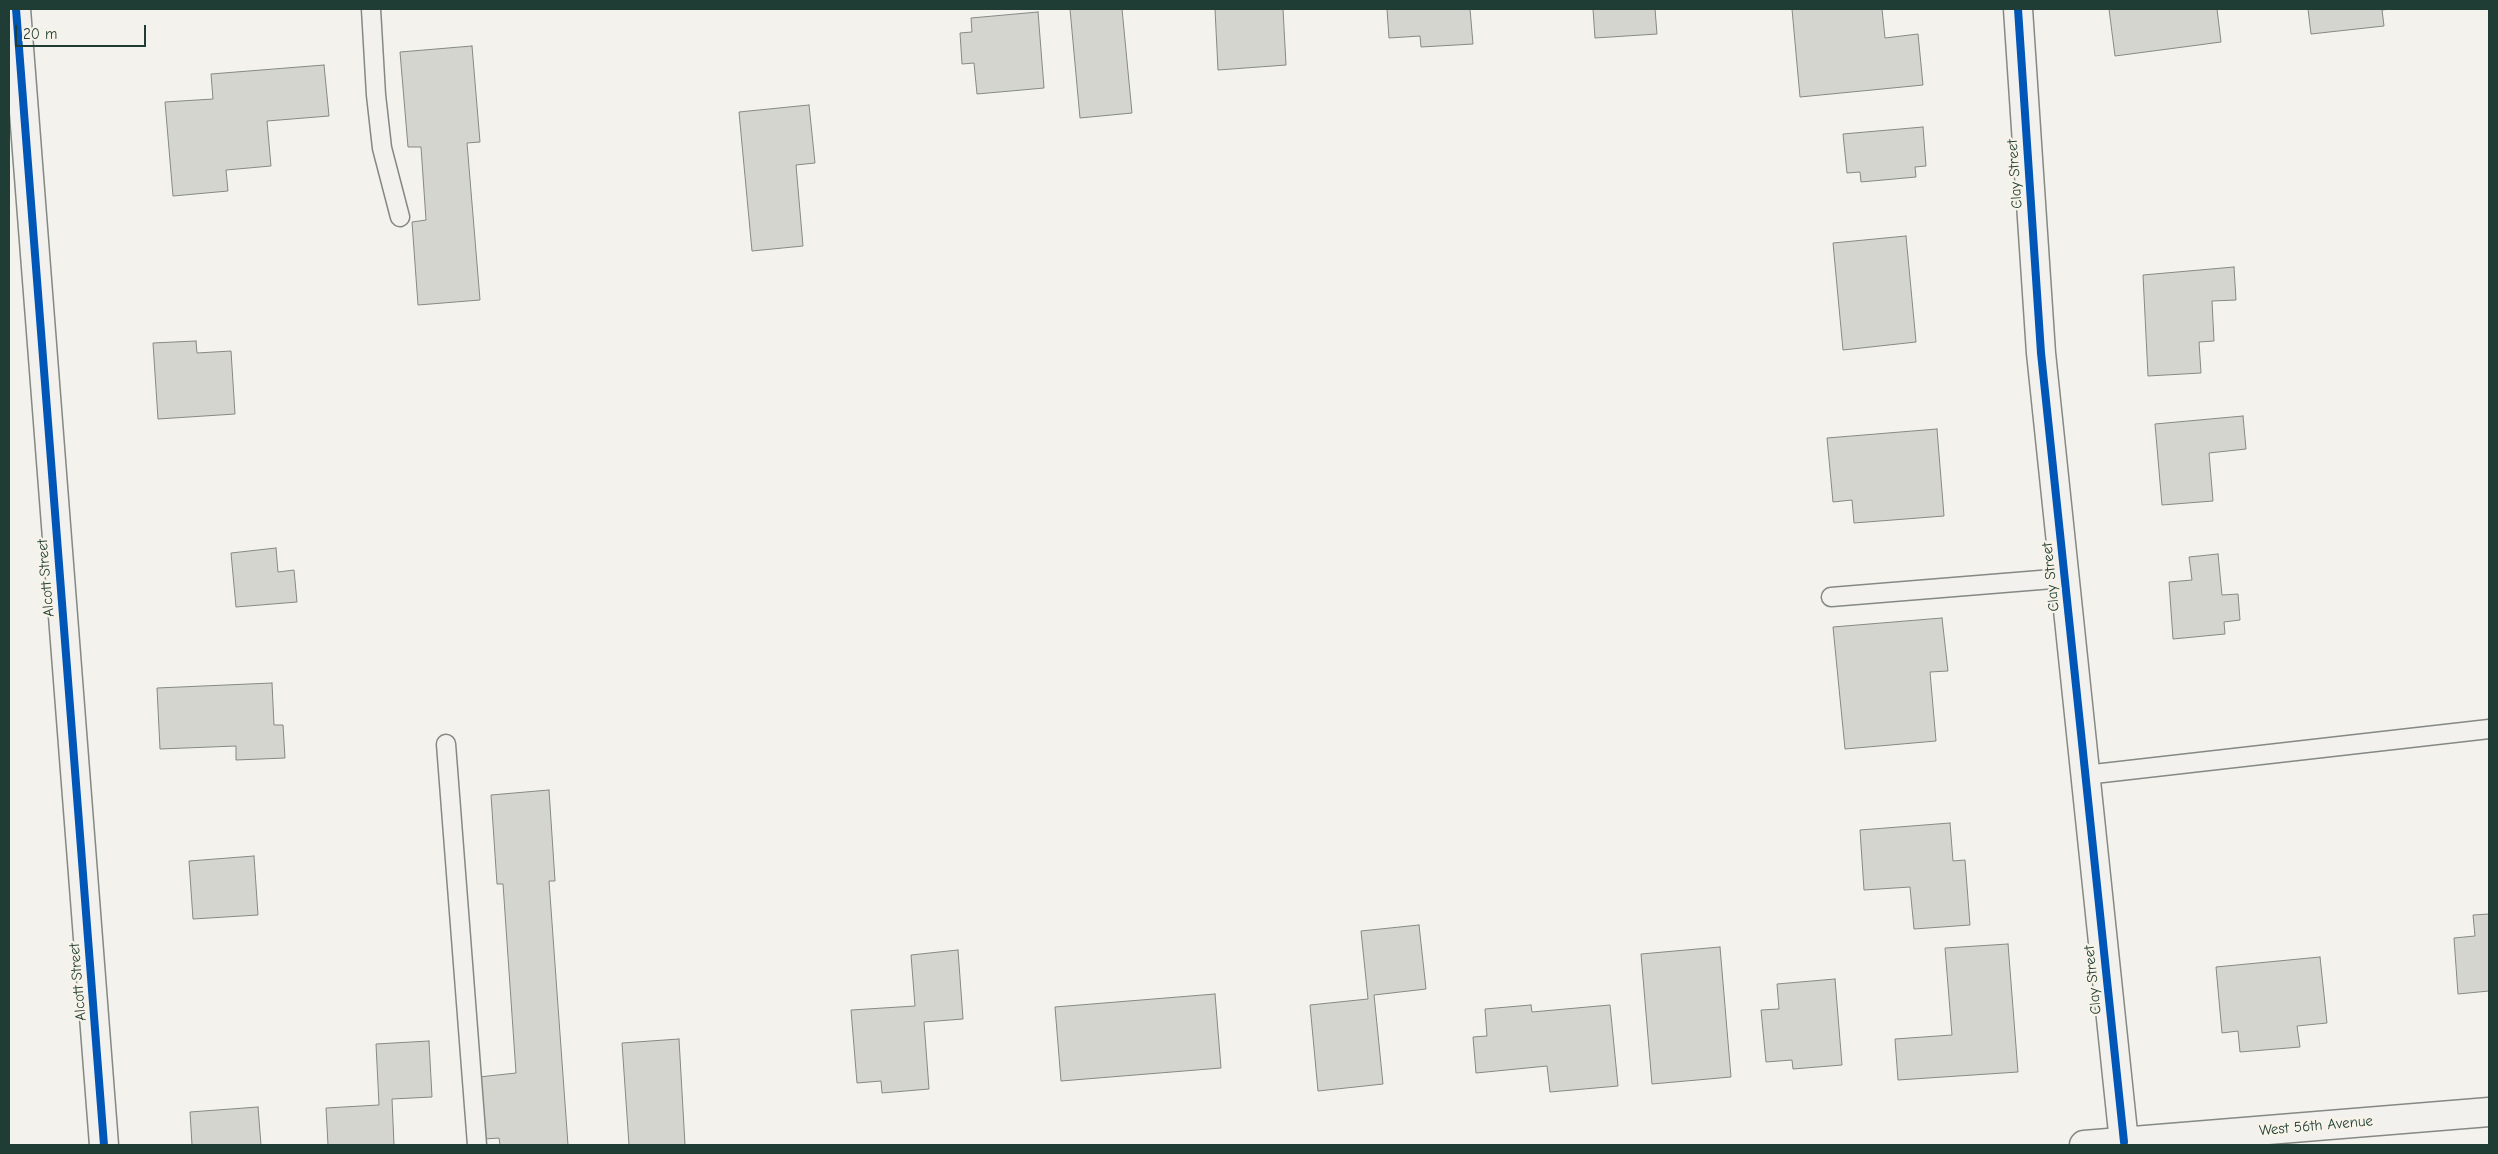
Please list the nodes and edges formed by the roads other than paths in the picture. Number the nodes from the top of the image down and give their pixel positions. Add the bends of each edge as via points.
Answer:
1 (16, 9) edge
2 (371, 9) edge
3 (2018, 9) edge
4 (400, 217) dead end
5 (2064, 578) junction
6 (1831, 597) dead end
7 (2489, 729) edge
8 (446, 744) dead end
9 (2085, 775) junction
10 (2489, 1112) edge
11 (2124, 1142) junction
12 (104, 1145) edge
13 (477, 1145) edge
14 (2084, 1145) edge

1 - 12 street, Alcott Street
2 - 4 lane via 382,148
3 - 5 street, Clay Street via 2041,353
5 - 6 lane
5 - 9 street, Clay Street
7 - 9 lane
8 - 13 lane
9 - 11 street, Clay Street
10 - 11 street, West 56th Avenue
11 - 14 street, West 56th Avenue

